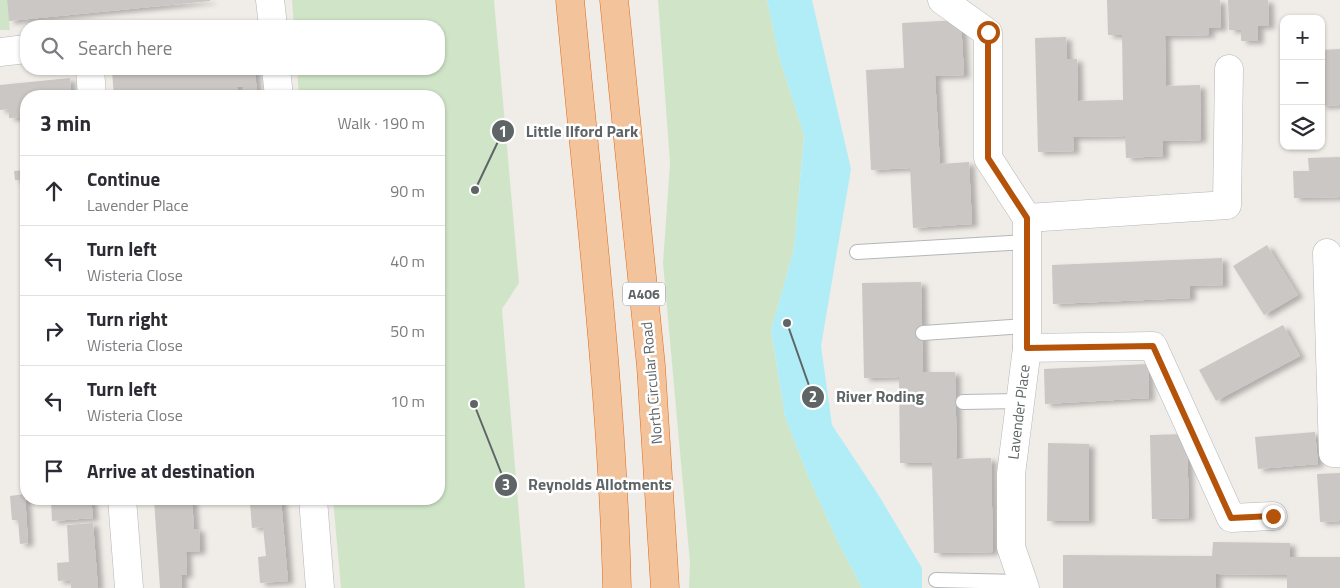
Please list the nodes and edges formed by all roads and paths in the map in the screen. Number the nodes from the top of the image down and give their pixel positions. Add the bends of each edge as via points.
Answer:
1 (570, 0) edge
2 (614, 0) edge
3 (942, 0) edge
4 (20, 50) edge
5 (0, 52) edge
6 (1229, 69) dead end
7 (90, 75) edge
8 (277, 75) edge
9 (92, 90) edge
10 (278, 90) edge
11 (1027, 230) junction
12 (857, 252) dead end
13 (1327, 253) dead end
14 (923, 333) dead end
15 (1027, 337) junction
16 (1020, 401) junction
17 (963, 402) dead end
18 (1340, 453) edge
19 (122, 505) edge
20 (313, 505) edge
21 (1273, 516) dead end
22 (936, 580) dead end
23 (1024, 585) edge
24 (129, 588) edge
25 (320, 588) edge
26 (618, 588) edge
27 (666, 588) edge

1 - 26 highway via 605,370
2 - 27 highway, North Circular Road / A406 via 651,366
3 - 11 street via 988,32 988,158
4 - 5 street
6 - 11 street via 1227,205
7 - 9 street
8 - 10 street
11 - 12 lane
11 - 15 street, Lavender Place
13 - 18 street via 1333,453
14 - 15 lane
15 - 16 street, Lavender Place
15 - 21 street via 1153,346 1231,518
16 - 17 lane
16 - 23 street, Lavender Place via 1011,474 1011,547
19 - 24 street
20 - 25 street
22 - 23 lane

